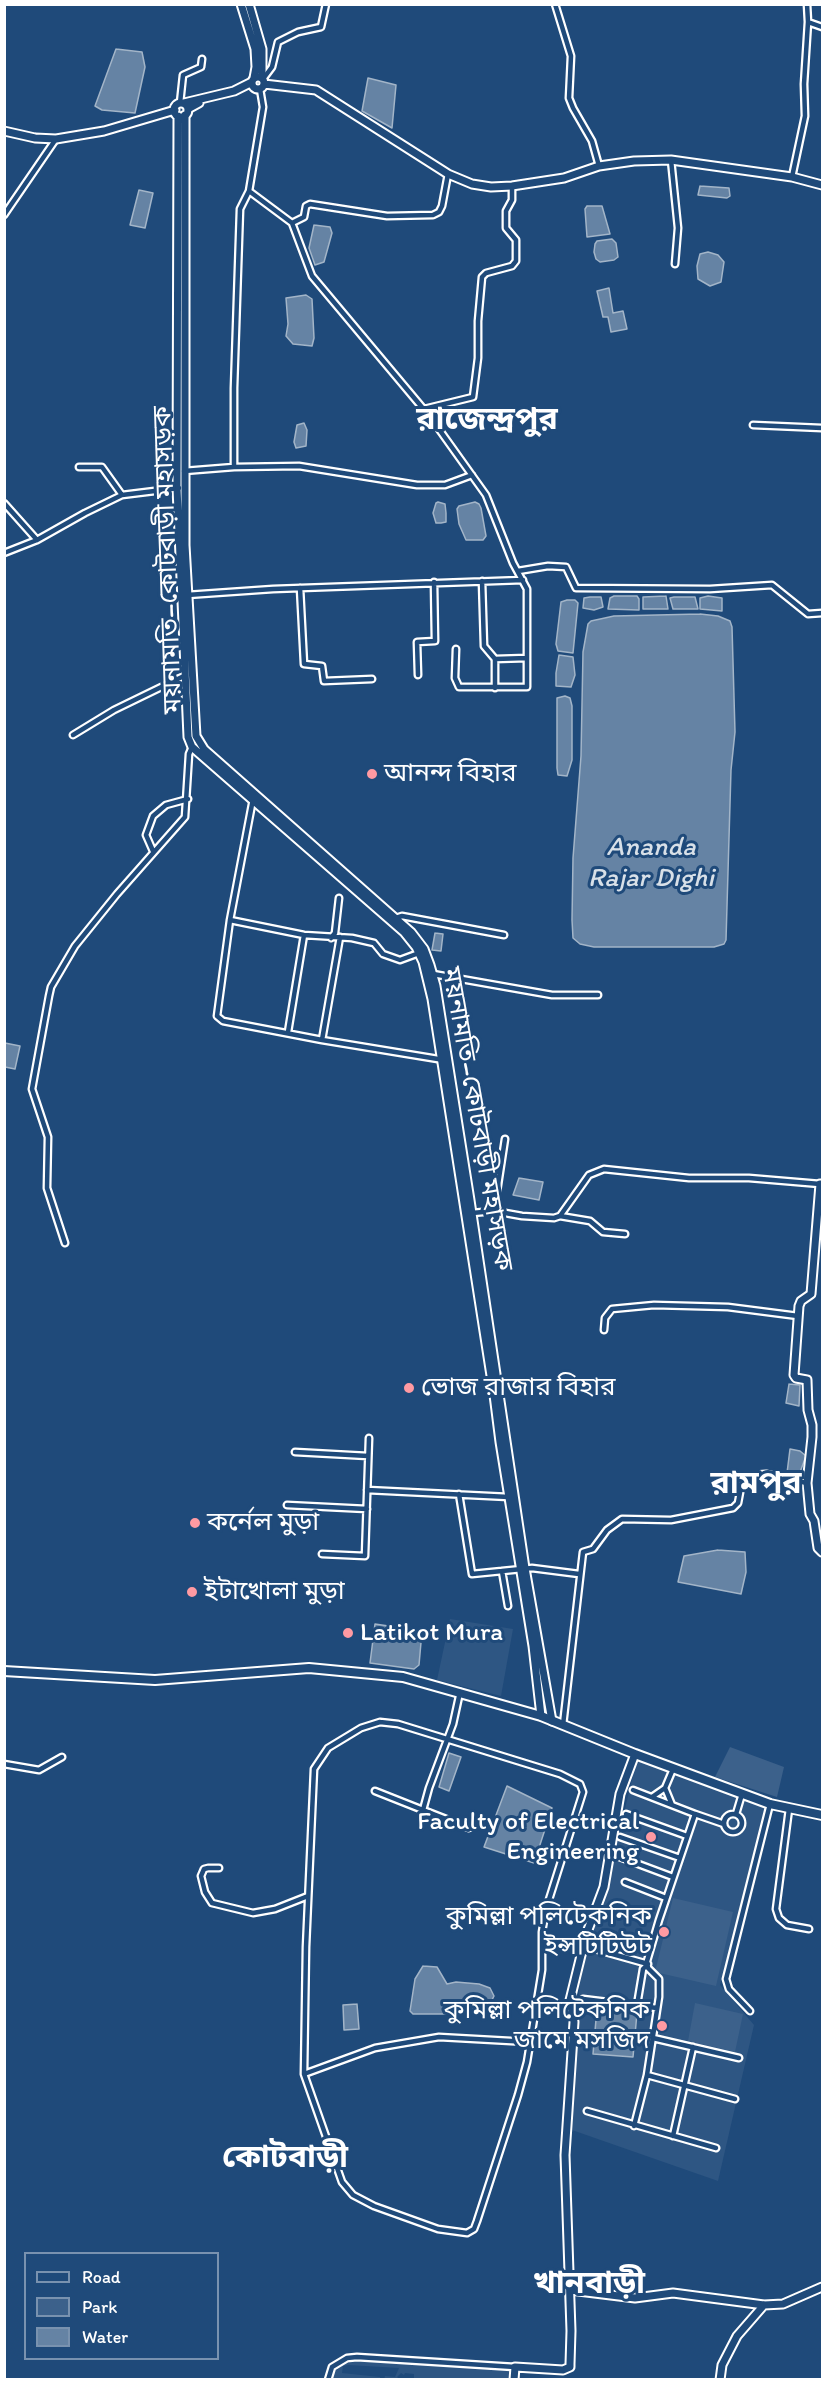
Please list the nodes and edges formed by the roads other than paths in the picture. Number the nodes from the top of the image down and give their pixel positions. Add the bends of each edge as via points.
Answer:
1 (241, 4) edge
2 (249, 4) edge
3 (326, 4) edge
4 (555, 4) edge
5 (807, 4) edge
6 (808, 22) junction
7 (822, 27) edge
8 (202, 58) dead end
9 (258, 82) junction
10 (182, 109) junction
11 (4, 131) edge
12 (56, 139) junction
13 (671, 160) junction
14 (599, 166) junction
15 (448, 174) junction
16 (792, 177) junction
17 (512, 186) junction
18 (822, 186) edge
19 (249, 191) junction
20 (4, 215) edge
21 (292, 223) junction
22 (675, 264) dead end
23 (182, 344) junction
24 (424, 409) junction
25 (753, 425) dead end
26 (822, 428) edge
27 (80, 468) dead end
28 (234, 468) junction
29 (184, 471) junction
30 (472, 476) junction
31 (181, 488) junction
32 (122, 495) junction
33 (4, 503) edge
34 (37, 540) junction
35 (4, 553) edge
36 (518, 571) junction
37 (523, 580) junction
38 (482, 581) junction
39 (434, 582) junction
40 (300, 588) junction
41 (187, 595) junction
42 (822, 613) edge
43 (456, 650) dead end
44 (527, 658) junction
45 (495, 659) junction
46 (186, 675) junction
47 (418, 675) dead end
48 (372, 679) dead end
49 (495, 688) junction
50 (73, 735) dead end
51 (200, 744) junction
52 (192, 747) junction
53 (254, 798) junction
54 (188, 799) junction
55 (153, 851) junction
56 (339, 898) dead end
57 (392, 919) junction
58 (230, 920) junction
59 (304, 935) junction
60 (504, 935) dead end
61 (340, 937) junction
62 (331, 938) junction
63 (419, 953) junction
64 (433, 974) junction
65 (598, 995) dead end
66 (288, 1032) junction
67 (322, 1040) junction
68 (444, 1060) junction
69 (505, 1139) dead end
70 (821, 1184) edge
71 (495, 1211) junction
72 (472, 1213) junction
73 (560, 1216) junction
74 (625, 1234) dead end
75 (65, 1243) dead end
76 (798, 1316) junction
77 (604, 1330) dead end
78 (369, 1438) dead end
79 (295, 1452) dead end
80 (368, 1456) junction
81 (807, 1483) junction
82 (367, 1490) junction
83 (459, 1494) junction
84 (509, 1497) junction
85 (287, 1505) dead end
86 (366, 1509) junction
87 (822, 1552) edge
88 (322, 1554) dead end
89 (522, 1568) junction
90 (502, 1571) junction
91 (579, 1574) junction
92 (508, 1606) dead end
93 (4, 1671) edge
94 (460, 1692) junction
95 (541, 1716) junction
96 (552, 1721) junction
97 (563, 1726) junction
98 (447, 1739) junction
99 (635, 1754) junction
100 (62, 1757) dead end
101 (4, 1764) edge
102 (673, 1769) junction
103 (665, 1788) junction
104 (633, 1790) dead end
105 (375, 1791) dead end
106 (742, 1794) junction
107 (652, 1797) junction
108 (770, 1804) junction
109 (673, 1806) junction
110 (789, 1809) junction
111 (423, 1810) junction
112 (626, 1814) dead end
113 (695, 1814) junction
114 (736, 1814) junction
115 (822, 1815) edge
116 (723, 1824) junction
117 (470, 1828) dead end
118 (687, 1836) junction
119 (620, 1837) dead end
120 (617, 1856) dead end
121 (680, 1858) junction
122 (219, 1868) dead end
123 (673, 1877) junction
124 (625, 1881) dead end
125 (308, 1896) junction
126 (666, 1898) junction
127 (809, 1929) dead end
128 (591, 1948) dead end
129 (648, 1964) junction
130 (583, 1999) dead end
131 (637, 2005) junction
132 (657, 2008) junction
133 (750, 2011) dead end
134 (653, 2038) junction
135 (529, 2043) junction
136 (693, 2047) junction
137 (739, 2058) dead end
138 (304, 2074) junction
139 (647, 2075) junction
140 (735, 2099) dead end
141 (587, 2110) dead end
142 (634, 2126) junction
143 (673, 2136) junction
144 (716, 2148) dead end
145 (821, 2289) edge
146 (570, 2290) junction
147 (764, 2305) junction
148 (515, 2367) junction
149 (328, 2379) edge
150 (514, 2379) edge
151 (720, 2379) edge

1 - 9 main road via 255,49
2 - 9 main road via 262,49
3 - 9 street via 321,27 278,42 272,67
4 - 14 street via 571,56 569,98 592,141
5 - 6 street
6 - 7 street
6 - 16 street via 805,116
8 - 10 street via 201,67 183,75
9 - 10 main road
9 - 15 main road via 316,90
9 - 19 street via 263,107
10 - 12 main road via 104,131
10 - 23 main road, ময়নামতি–কোটবাড়ী মহাসড়ক
11 - 12 main road
12 - 20 street
13 - 14 main road
13 - 16 main road
13 - 22 street via 678,228
14 - 17 main road via 564,178
15 - 17 main road via 491,188
15 - 21 street via 442,206 433,215 387,216 310,204 304,217
16 - 18 main road
17 - 24 street via 506,228 516,240 516,261 482,277 473,397
19 - 21 street
19 - 28 street via 240,209
21 - 24 street via 312,276
23 - 29 main road, ময়নামতি–কোটবাড়ী মহাসড়ক
23 - 31 main road, ময়নামতি–কোটবাড়ী মহাসড়ক
24 - 30 street
25 - 26 street
27 - 32 street via 102,467
28 - 29 street
28 - 30 street via 299,466 417,485 446,485
29 - 31 main road, ময়নামতি–কোটবাড়ী মহাসড়ক
30 - 36 street via 486,495
31 - 32 street
31 - 41 main road, ময়নামতি–কোটবাড়ী মহাসড়ক
31 - 46 main road, ময়নামতি–কোটবাড়ী মহাসড়ক
32 - 34 street
33 - 34 street
34 - 35 street
36 - 37 street
36 - 42 street via 566,567 576,588 710,589 772,585 808,614
37 - 38 street
37 - 44 street via 528,597
38 - 39 street
38 - 45 street via 484,646
39 - 40 street
39 - 47 street via 435,641 417,642
40 - 41 street
40 - 48 street via 304,664 322,666 324,681
41 - 51 main road, ময়নামতি–কোটবাড়ী মহাসড়ক via 195,728
43 - 49 street via 455,678 459,687
44 - 45 street
44 - 49 street via 527,687
45 - 49 street
46 - 50 street
46 - 52 main road, ময়নামতি–কোটবাড়ী মহাসড়ক via 188,737
51 - 52 street
51 - 53 main road, ময়নামতি–কোটবাড়ী মহাসড়ক
52 - 53 main road, ময়নামতি–কোটবাড়ী মহাসড়ক
52 - 54 street
53 - 57 main road, ময়নামতি–কোটবাড়ী মহাসড়ক
53 - 58 street
54 - 55 street via 185,817
54 - 55 street via 166,805 153,816 146,835
55 - 75 street via 75,946 51,987 32,1089 48,1137 47,1188
56 - 62 street
57 - 60 street via 402,916
57 - 63 main road, ময়নামতি–কোটবাড়ী মহাসড়ক
57 - 64 main road, ময়নামতি–কোটবাড়ী মহাসড়ক via 418,941
58 - 59 street
58 - 66 street via 217,1016 223,1021
59 - 62 street
59 - 66 street
61 - 62 street
61 - 63 street via 376,944 383,954 400,960
61 - 67 street
63 - 68 main road, ময়নামতি–কোটবাড়ী মহাসড়ক
64 - 65 street via 552,995
64 - 68 main road, ময়নামতি–কোটবাড়ী মহাসড়ক
66 - 67 street
67 - 68 street
68 - 72 main road, ময়নামতি–কোটবাড়ী মহাসড়ক
68 - 84 main road, ময়নামতি–কোটবাড়ী মহাসড়ক
69 - 71 street
70 - 73 street via 689,1178 604,1169 589,1175
70 - 76 main road via 811,1294 801,1301
71 - 72 street
71 - 73 street
72 - 89 main road, ময়নামতি–কোটবাড়ী মহাসড়ক
73 - 74 street via 590,1221 603,1232
76 - 77 street via 728,1307 654,1305 612,1309 605,1318
76 - 81 main road via 795,1377 807,1380 812,1425
78 - 80 street
79 - 80 street
80 - 82 street
81 - 87 main road via 810,1514
81 - 91 street via 759,1473 743,1484 734,1508 670,1520 622,1519 607,1530 593,1549 583,1552
82 - 83 street
82 - 86 street
83 - 84 street
83 - 90 street via 470,1572 474,1575
84 - 89 main road, ময়নামতি–কোটবাড়ী মহাসড়ক
85 - 86 street
86 - 88 street via 365,1556
89 - 90 street
89 - 91 street
89 - 95 main road, ময়নামতি–কোটবাড়ী মহাসড়ক
89 - 96 main road, ময়নামতি–কোটবাড়ী মহাসড়ক
90 - 92 street
91 - 97 street
93 - 94 main road via 155,1680 325,1669 403,1677
94 - 95 main road
94 - 98 street
95 - 96 main road
96 - 97 main road
97 - 99 main road
98 - 111 street
98 - 125 street via 380,1722 343,1738 320,1757 314,1769
98 - 135 street via 560,1774 580,1784 583,1792 546,1909 542,1970
99 - 102 main road
99 - 146 main road via 620,1794 602,1894 586,1935 570,2000 574,2022 565,2155
100 - 101 street via 39,1770
102 - 103 street
102 - 106 main road
103 - 107 street
103 - 109 street
104 - 107 street
105 - 111 street
106 - 108 main road
106 - 114 street
107 - 109 street
108 - 110 main road
108 - 133 street via 726,1979 729,1989
109 - 113 street
110 - 115 main road
110 - 127 street via 776,1909 787,1925
111 - 117 street
112 - 118 street
113 - 116 street
113 - 118 street
114 - 116 street via 729,1815
114 - 116 street via 743,1823 737,1832 732,1833
118 - 121 street
119 - 121 street
120 - 123 street
121 - 123 street
122 - 125 street via 204,1869 201,1876 212,1903 254,1913
123 - 126 street
124 - 126 street
125 - 138 street
126 - 129 street
128 - 129 street
129 - 131 street via 643,1969
129 - 132 street via 659,1979
130 - 131 street
131 - 132 street
132 - 134 street
134 - 136 street
134 - 139 street
135 - 138 street via 439,2037 375,2048
135 - 138 street via 519,2095 474,2229 467,2233 438,2229 354,2195 342,2182
136 - 137 street
136 - 143 street
139 - 140 street
139 - 142 street
141 - 142 street
142 - 143 street
143 - 144 street
145 - 147 main road via 783,2304
146 - 147 main road via 634,2298 673,2293
146 - 148 main road via 570,2367
147 - 151 main road via 737,2336 722,2365
148 - 149 street via 357,2357 339,2361
148 - 150 main road

